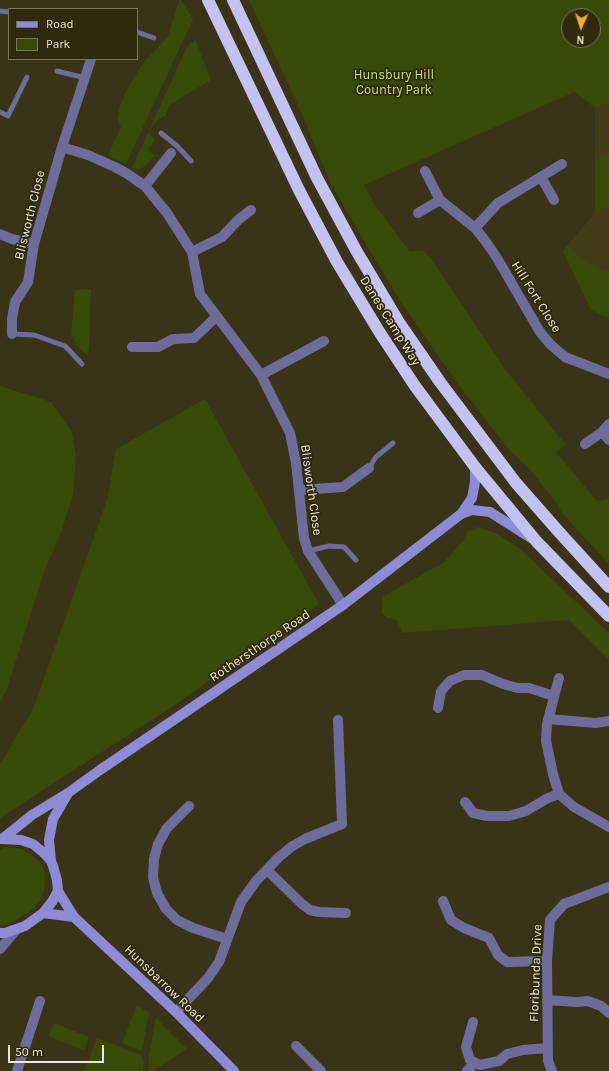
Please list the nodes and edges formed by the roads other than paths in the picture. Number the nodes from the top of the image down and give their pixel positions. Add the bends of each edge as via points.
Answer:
1 (208, 0) edge
2 (233, 0) edge
3 (138, 32) edge
4 (154, 38) dead end
5 (91, 60) edge
6 (57, 72) dead end
7 (27, 77) dead end
8 (85, 78) junction
9 (0, 112) edge
10 (161, 133) dead end
11 (62, 147) junction
12 (174, 150) junction
13 (191, 161) dead end
14 (562, 164) dead end
15 (425, 171) dead end
16 (541, 177) junction
17 (145, 186) junction
18 (440, 200) junction
19 (554, 200) dead end
20 (251, 210) dead end
21 (418, 213) dead end
22 (475, 228) junction
23 (0, 234) edge
24 (34, 244) junction
25 (192, 252) junction
26 (216, 317) junction
27 (12, 334) joint
28 (324, 341) dead end
29 (132, 347) dead end
30 (82, 364) dead end
31 (609, 374) edge
32 (261, 375) junction
33 (609, 424) edge
34 (602, 432) junction
35 (609, 440) edge
36 (393, 443) dead end
37 (585, 444) dead end
38 (475, 467) junction
39 (369, 468) joint
40 (299, 490) junction
41 (462, 514) junction
42 (538, 542) junction
43 (308, 551) junction
44 (356, 560) dead end
45 (609, 587) edge
46 (343, 606) junction
47 (609, 616) edge
48 (559, 678) dead end
49 (554, 696) junction
50 (438, 708) dead end
51 (548, 719) junction
52 (338, 720) dead end
53 (609, 721) edge
54 (68, 793) junction
55 (559, 794) junction
56 (465, 802) dead end
57 (189, 806) dead end
58 (609, 827) edge
59 (1, 839) edge
60 (51, 861) junction
61 (267, 870) junction
62 (609, 887) edge
63 (58, 892) junction
64 (443, 901) dead end
65 (346, 912) dead end
66 (43, 913) junction
67 (74, 917) junction
68 (16, 930) junction
69 (0, 933) edge
70 (227, 939) junction
71 (0, 949) edge
72 (547, 962) junction
73 (547, 1000) junction
74 (40, 1002) dead end
75 (176, 1012) junction
76 (609, 1013) edge
77 (473, 1022) dead end
78 (296, 1046) dead end
79 (548, 1048) junction
80 (475, 1062) junction
81 (17, 1071) edge
82 (234, 1071) edge
83 (321, 1071) edge
84 (467, 1071) edge
85 (552, 1071) edge

1 - 38 highway, Danes Camp Way via 299,190 337,262 410,380
2 - 45 highway, Danes Camp Way via 317,178 400,324 516,483
3 - 4 lane
5 - 8 street, Blisworth Close
6 - 8 lane
7 - 9 lane via 8,116
8 - 11 street, Blisworth Close
10 - 12 lane
11 - 17 street, Blisworth Close via 115,167
11 - 24 street, Blisworth Close
12 - 13 lane
12 - 17 street
14 - 16 street
15 - 18 street, Hill Fort Close
16 - 19 street
16 - 22 street via 498,203
17 - 25 street, Blisworth Close via 167,213
18 - 21 street
18 - 22 street, Hill Fort Close
20 - 25 street via 222,237
22 - 31 street, Hill Fort Close via 498,258 540,332 550,344 565,356
23 - 24 street
24 - 27 street, Blisworth Close via 28,282 15,302
25 - 26 street, Blisworth Close via 200,294
26 - 29 street via 194,338 173,339 158,347
26 - 32 street, Blisworth Close
27 - 30 lane via 34,335 65,346
28 - 32 street
32 - 40 street, Blisworth Close via 290,434
33 - 34 street
34 - 35 street
34 - 37 street
36 - 39 lane via 376,457
38 - 41 street, Rothersthorpe Road via 472,498
38 - 42 highway, Danes Camp Way
39 - 40 street via 343,487
40 - 43 street, Blisworth Close via 302,526
41 - 42 street, Rothersthorpe Road via 472,510 490,512
41 - 46 street, Rothersthorpe Road
42 - 47 highway, Danes Camp Way
43 - 44 lane via 329,546 344,547
43 - 46 street, Blisworth Close
46 - 54 street, Rothersthorpe Road
48 - 49 street
49 - 50 street via 529,688 503,684 482,675 464,675 450,681 441,691
49 - 51 street
51 - 53 street via 596,723
51 - 55 street via 546,741
52 - 61 street via 342,824 310,836 291,847
54 - 59 street, Rothersthorpe Road via 32,815
54 - 60 street, Rothersthorpe Road via 53,819 49,840
55 - 56 street via 526,811 509,816 473,813
55 - 58 street via 574,807
57 - 70 street via 167,828 158,844 153,877 157,893 166,909 177,920
59 - 60 street, Rothersthorpe Road via 21,840 33,844
60 - 63 street, Rothersthorpe Road via 58,880
61 - 65 street via 310,910
61 - 70 street via 241,902
62 - 72 street, Floribunda Drive via 564,904 550,920
63 - 66 street
63 - 67 street, Hunsbarrow Road
64 - 72 street via 452,920 488,938 498,955 507,962
66 - 67 street
66 - 68 street
67 - 75 street, Hunsbarrow Road
68 - 69 street
68 - 71 street
70 - 75 street via 219,962 208,978
72 - 73 street, Floribunda Drive
73 - 76 street via 588,1001 601,1006
73 - 79 street, Floribunda Drive
74 - 81 street
75 - 82 street, Hunsbarrow Road
77 - 80 street via 466,1048 470,1060
78 - 83 street
79 - 80 street via 507,1054 499,1061 480,1065
79 - 85 street, Floribunda Drive via 548,1061
80 - 84 street

